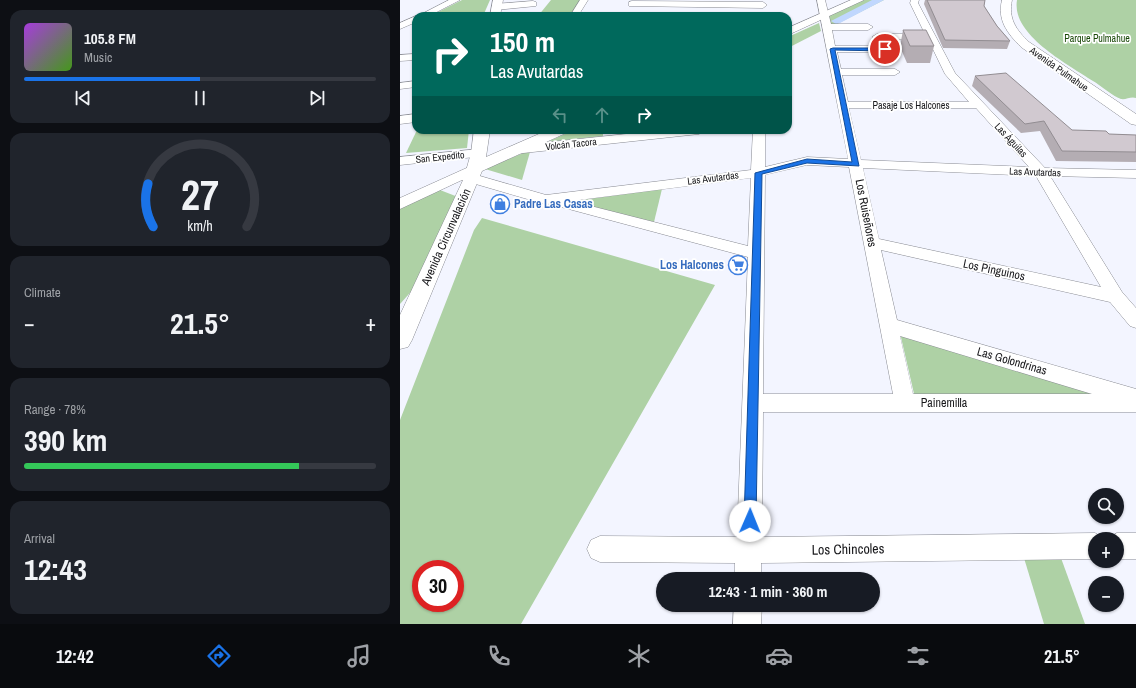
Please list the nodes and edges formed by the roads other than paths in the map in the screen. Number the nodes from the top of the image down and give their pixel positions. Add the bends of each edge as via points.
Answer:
1 (456, 0) edge
2 (584, 0) edge
3 (859, 0) edge
4 (916, 0) edge
5 (1007, 0) edge
6 (763, 2) edge
7 (533, 4) dead end
8 (632, 5) edge
9 (823, 7) edge
10 (496, 8) edge
11 (430, 12) edge
12 (576, 12) edge
13 (412, 22) edge
14 (827, 27) junction
15 (868, 27) dead end
16 (792, 29) edge
17 (402, 31) edge
18 (877, 37) dead end
19 (930, 37) junction
20 (833, 49) junction
21 (885, 49) dead end
22 (412, 57) edge
23 (400, 58) edge
24 (837, 72) junction
25 (895, 72) dead end
26 (412, 84) edge
27 (400, 86) edge
28 (844, 105) junction
29 (979, 105) junction
30 (412, 118) edge
31 (400, 120) edge
32 (1136, 121) edge
33 (481, 134) edge
34 (552, 134) edge
35 (662, 134) edge
36 (760, 134) edge
37 (514, 150) junction
38 (400, 161) edge
39 (856, 164) junction
40 (472, 168) junction
41 (1041, 172) junction
42 (758, 173) junction
43 (1136, 174) edge
44 (546, 200) junction
45 (400, 204) edge
46 (872, 244) junction
47 (756, 254) junction
48 (1116, 297) junction
49 (1136, 321) edge
50 (889, 325) junction
51 (400, 340) edge
52 (1136, 398) edge
53 (753, 403) junction
54 (905, 403) junction
55 (1136, 404) edge
56 (1088, 546) edge
57 (1124, 546) edge
58 (1136, 546) edge
59 (600, 549) dead end
60 (749, 550) junction
61 (748, 572) edge
62 (748, 612) edge
63 (747, 624) edge

1 - 11 street
2 - 12 street
3 - 9 street via 846,6
4 - 19 street, Las Águilas via 914,3
5 - 32 street, Avenida Pulmahue via 1005,13 1022,42
6 - 8 street
7 - 10 street
9 - 14 street, Los Ruiseñores
9 - 16 street
13 - 17 street
14 - 15 street
14 - 20 street, Los Ruiseñores
18 - 19 street
19 - 29 street, Las Águilas via 950,74
20 - 21 street
20 - 24 street, Los Ruiseñores
22 - 23 street
24 - 25 street
24 - 28 street, Los Ruiseñores
26 - 27 street
28 - 29 street, Pasaje Los Halcones
28 - 39 street, Los Ruiseñores
29 - 41 street, Las Águilas
30 - 31 street
33 - 40 street, Avenida Circunvalación
34 - 37 street
35 - 37 street, Volcán Tacora
36 - 42 street
37 - 40 street
38 - 40 street, San Expedito
39 - 41 street, Las Avutardas
39 - 42 street, Las Avutardas via 807,161
39 - 46 street, Los Ruiseñores
40 - 44 street, Las Avutardas
40 - 45 street
40 - 51 street, Avenida Circunvalación
41 - 43 street, Las Avutardas
41 - 48 street, Las Águilas
42 - 44 street, Las Avutardas
42 - 47 street
44 - 47 street
46 - 48 street, Los Pinguinos
46 - 50 street, Los Ruiseñores
47 - 53 street
48 - 49 street, Las Águilas
50 - 52 street, Las Golondrinas
50 - 54 street, Los Ruiseñores
53 - 54 street, Painemilla
53 - 60 street
54 - 55 street, Painemilla
56 - 60 street, Los Chincoles
57 - 58 street
59 - 60 street, Los Chincoles
60 - 61 street
62 - 63 street

